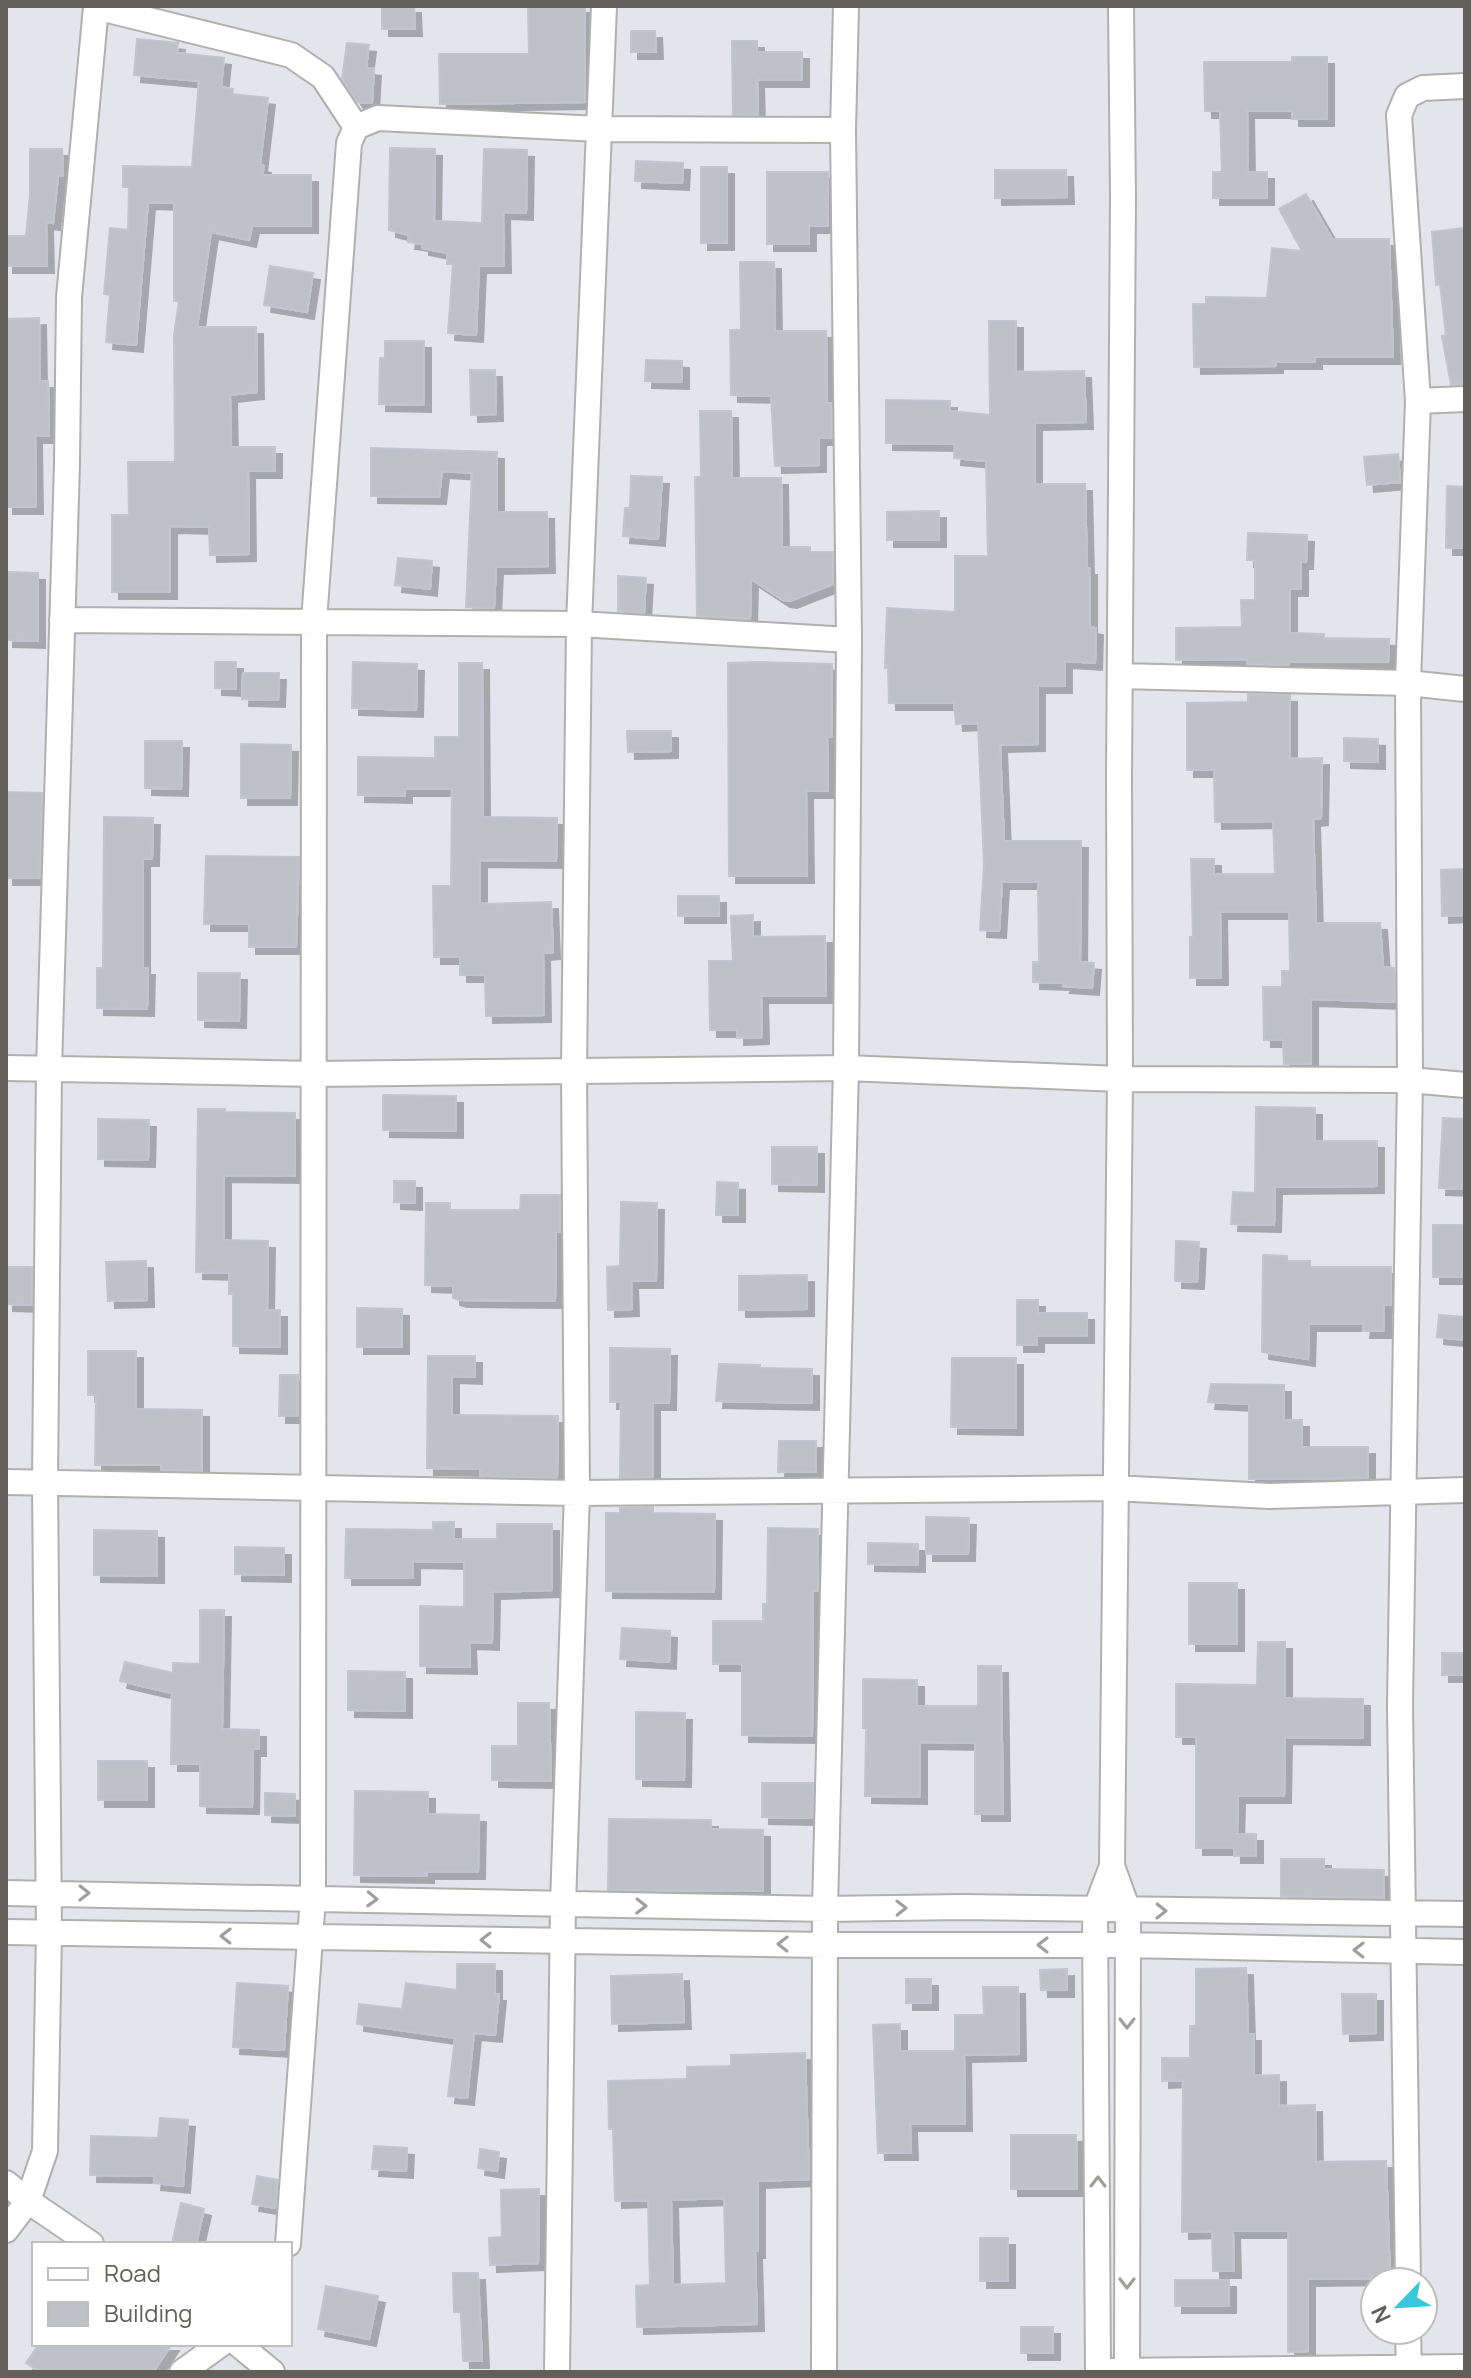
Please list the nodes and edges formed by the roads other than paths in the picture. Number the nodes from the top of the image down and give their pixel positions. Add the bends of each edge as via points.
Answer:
1 (604, 6) edge
2 (846, 6) edge
3 (1121, 6) edge
4 (1465, 86) edge
5 (356, 127) junction
6 (600, 129) junction
7 (843, 130) junction
8 (1465, 399) edge
9 (1418, 401) junction
10 (62, 620) junction
11 (314, 621) junction
12 (579, 624) junction
13 (849, 640) junction
14 (1120, 676) junction
15 (1408, 683) junction
16 (1465, 689) edge
17 (6, 1068) edge
18 (846, 1068) junction
19 (49, 1069) junction
20 (574, 1071) junction
21 (314, 1074) junction
22 (1120, 1079) junction
23 (1410, 1080) junction
24 (1465, 1085) edge
25 (6, 1482) edge
26 (45, 1482) junction
27 (1114, 1488) junction
28 (312, 1489) junction
29 (1465, 1490) edge
30 (837, 1491) junction
31 (1403, 1491) junction
32 (577, 1493) junction
33 (1112, 1866) junction
34 (48, 1892) junction
35 (6, 1893) edge
36 (313, 1897) junction
37 (563, 1904) junction
38 (825, 1909) junction
39 (1128, 1910) junction
40 (1095, 1911) junction
41 (1404, 1914) junction
42 (1465, 1914) edge
43 (6, 1932) edge
44 (49, 1932) junction
45 (311, 1938) junction
46 (564, 1940) junction
47 (825, 1945) junction
48 (1097, 1945) junction
49 (1127, 1945) junction
50 (1405, 1950) junction
51 (1465, 1952) edge
52 (6, 2183) edge
53 (28, 2201) junction
54 (6, 2230) edge
55 (88, 2242) edge
56 (288, 2242) edge
57 (1408, 2266) edge
58 (218, 2346) edge
59 (240, 2346) edge
60 (1408, 2346) edge
61 (1465, 2367) edge
62 (1409, 2369) edge
63 (182, 2372) edge
64 (272, 2372) edge
65 (557, 2372) edge
66 (824, 2372) edge
67 (1098, 2372) edge
68 (1127, 2372) edge

1 - 6 street
2 - 7 street
3 - 14 street
4 - 9 street via 1423,88 1407,96 1399,115
5 - 6 street via 378,118
5 - 10 street via 323,77 291,55 96,7 69,297
5 - 11 street via 349,143
6 - 7 street
6 - 12 street
7 - 13 street
8 - 9 street
9 - 15 street
10 - 11 street
10 - 19 street
11 - 12 street
11 - 21 street
12 - 13 street
12 - 20 street
13 - 18 street
14 - 15 street
14 - 22 street
15 - 16 street
15 - 23 street
17 - 19 street
18 - 20 street
18 - 22 street
18 - 30 street
19 - 21 street
19 - 26 street
20 - 21 street
20 - 32 street
21 - 28 street
22 - 23 street
22 - 27 street
23 - 24 street
23 - 31 street
25 - 26 street
26 - 28 street
26 - 34 street
27 - 30 street
27 - 31 street via 1269,1496
27 - 33 street
28 - 32 street
28 - 36 street
29 - 31 street
30 - 32 street
30 - 38 street
31 - 41 street
32 - 37 street
33 - 39 street
33 - 40 street
34 - 35 street
34 -> 36 street
34 - 44 street
36 -> 37 street
36 - 45 street
37 -> 38 street
37 - 46 street
38 -> 40 street
38 - 47 street
39 - 40 street
39 -> 41 street
39 - 49 street
40 - 48 street
41 - 42 street
41 - 50 street
43 - 44 street
45 -> 44 street
44 - 53 street via 45,2151
46 -> 45 street
45 - 56 street
47 -> 46 street
46 - 65 street
48 -> 47 street
47 - 66 street
48 - 49 street
67 -> 48 street
50 -> 49 street
49 -> 68 street
50 - 51 street
50 - 57 street
52 - 53 street
53 - 54 street
53 - 55 street
58 - 63 street
59 - 64 street
60 - 62 street
61 - 62 street
62 - 68 street
67 - 68 street

